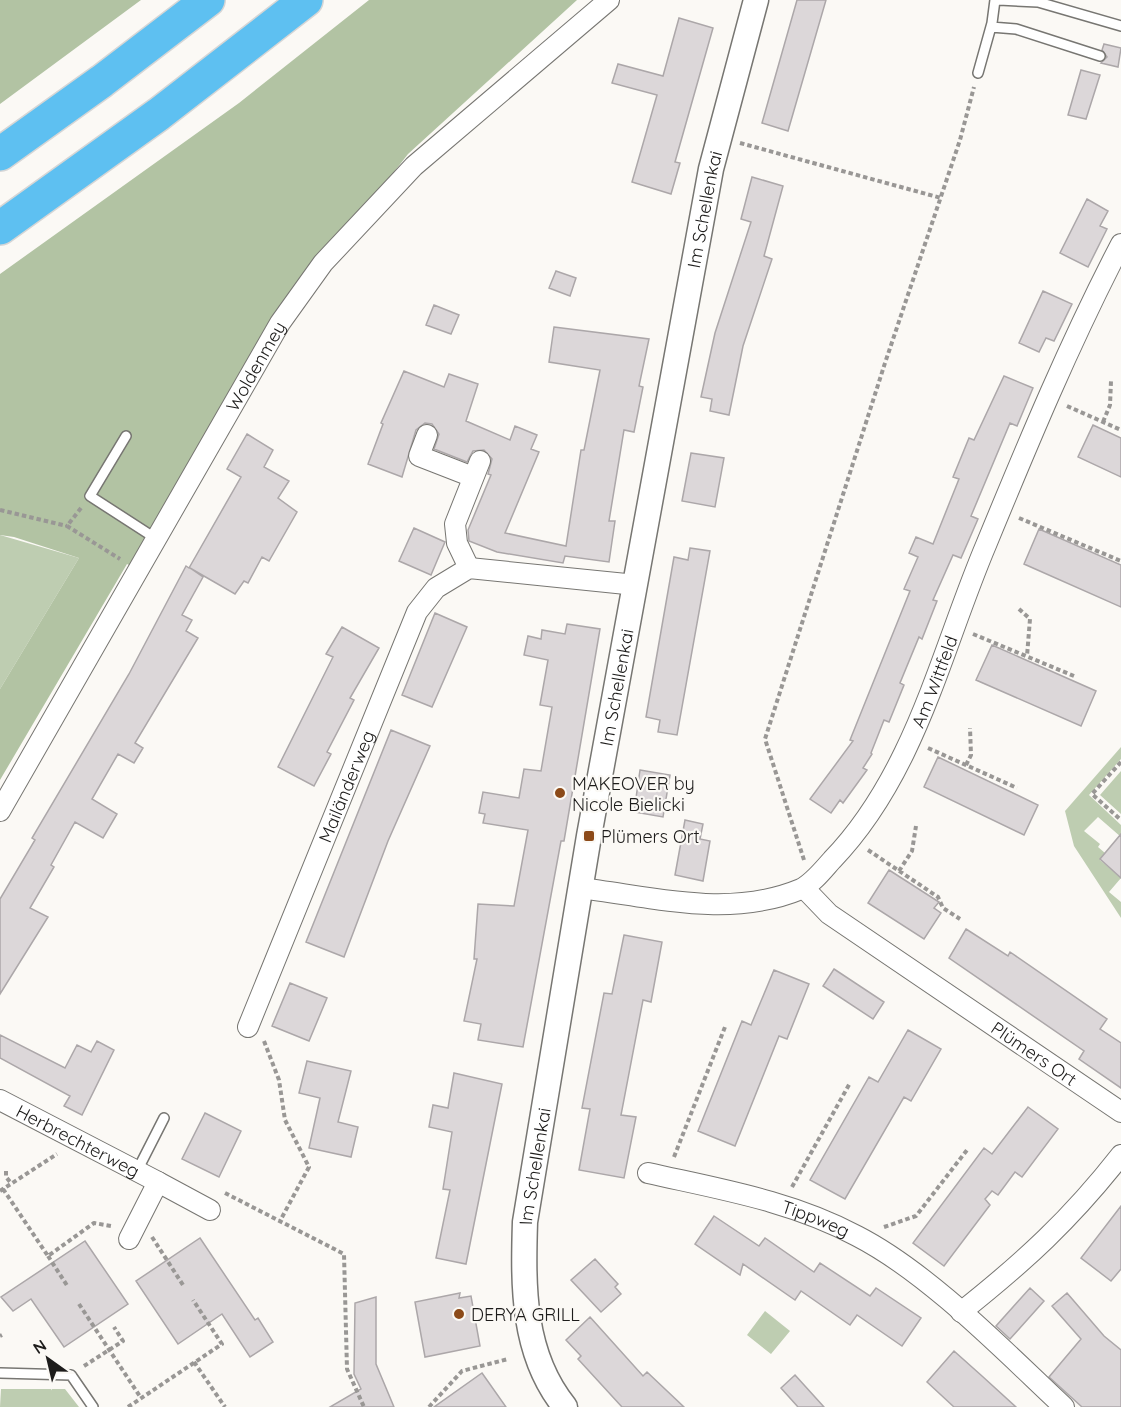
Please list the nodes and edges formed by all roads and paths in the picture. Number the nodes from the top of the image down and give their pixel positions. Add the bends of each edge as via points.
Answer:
1 (208, 0) edge
2 (306, 0) edge
3 (609, 0) edge
4 (756, 0) edge
5 (997, 0) edge
6 (1121, 26) edge
7 (991, 27) junction
8 (1100, 56) dead end
9 (978, 73) joint
10 (719, 137) junction
11 (0, 154) edge
12 (941, 198) junction
13 (0, 228) edge
14 (1121, 244) edge
15 (1112, 381) dead end
16 (1058, 402) dead end
17 (1103, 422) junction
18 (1121, 430) edge
19 (427, 435) dead end
20 (126, 436) dead end
21 (90, 496) junction
22 (0, 510) edge
23 (1010, 514) dead end
24 (67, 526) junction
25 (155, 538) junction
26 (1121, 561) edge
27 (469, 568) junction
28 (139, 570) junction
29 (636, 585) junction
30 (1019, 609) dead end
31 (964, 630) dead end
32 (1027, 657) junction
33 (1074, 676) dead end
34 (970, 728) dead end
35 (919, 744) dead end
36 (1121, 762) edge
37 (966, 765) junction
38 (1017, 788) dead end
39 (0, 811) edge
40 (1121, 820) edge
41 (916, 825) dead end
42 (860, 844) dead end
43 (899, 871) junction
44 (809, 883) junction
45 (580, 888) junction
46 (960, 919) dead end
47 (248, 1027) joint
48 (725, 1027) dead end
49 (850, 1083) dead end
50 (0, 1100) edge
51 (1121, 1112) edge
52 (164, 1118) dead end
53 (967, 1150) dead end
54 (61, 1152) dead end
55 (1121, 1155) edge
56 (6, 1171) dead end
57 (137, 1171) junction
58 (657, 1175) joint
59 (158, 1182) junction
60 (11, 1183) junction
61 (2, 1190) edge
62 (220, 1191) dead end
63 (781, 1206) junction
64 (210, 1210) dead end
65 (280, 1221) junction
66 (147, 1229) dead end
67 (121, 1232) joint
68 (858, 1236) junction
69 (48, 1256) junction
70 (183, 1285) dead end
71 (68, 1287) dead end
72 (192, 1300) dead end
73 (79, 1304) dead end
74 (961, 1312) junction
75 (114, 1327) dead end
76 (109, 1350) junction
77 (508, 1359) dead end
78 (194, 1362) junction
79 (0, 1373) edge
80 (71, 1375) junction
81 (142, 1398) junction
82 (93, 1407) edge
83 (128, 1407) edge
84 (225, 1407) edge
85 (364, 1407) edge
86 (429, 1407) edge
87 (565, 1407) edge
88 (1064, 1407) edge

1 - 11 highway
2 - 13 highway via 159,114
3 - 25 street, Woldenmey via 414,166 323,263 280,323
4 - 10 street, Im Schellenkai
5 - 6 lane via 1038,2
5 - 7 lane
7 - 8 lane via 1016,29
7 - 9 lane
9 - 12 path
10 - 12 path
10 - 29 street, Im Schellenkai
12 - 44 path via 765,739
14 - 44 street, Am Wittfeld via 1065,358 984,548 926,705 888,783 846,845
15 - 17 path via 1110,405
16 - 17 path
17 - 18 path
19 - 27 street via 419,456 476,469 455,524 457,543
20 - 21 lane
21 - 24 path
21 - 25 lane
22 - 24 path
23 - 26 path
24 - 28 path
25 - 28 street, Woldenmey
27 - 29 street
27 - 47 street, Mailänderweg via 436,588 417,612
28 - 39 street, Woldenmey
29 - 45 street, Im Schellenkai
30 - 32 path via 1030,619
31 - 32 path
32 - 33 path
34 - 37 path
35 - 37 path
36 - 40 path via 1092,794
37 - 38 path
41 - 43 path via 912,850
42 - 43 path
43 - 46 path via 939,897 943,908
44 - 45 street, Am Wittfeld via 771,899 739,906
44 - 51 street, Plümers Ort via 829,914
45 - 87 street, Im Schellenkai via 525,1222 523,1275 528,1329
47 - 65 path via 262,1036 279,1080 285,1120 309,1167
48 - 58 path
49 - 63 path
50 - 57 street, Herbrechterweg
52 - 57 lane
53 - 68 path via 916,1216
54 - 60 path
55 - 74 street via 1038,1250
56 - 60 path
57 - 59 street, Herbrechterweg
58 - 63 street, Tippweg
59 - 64 street, Herbrechterweg
59 - 67 street, Herbrechterweg
60 - 61 path
61 - 69 path
62 - 65 path
63 - 68 street, Tippweg
65 - 85 path via 344,1254 346,1369
66 - 70 path
67 - 69 path via 94,1223
68 - 74 street, Tippweg
69 - 71 path
72 - 78 path via 222,1344
73 - 76 path
74 - 88 street, Tippweg
75 - 76 path via 123,1341
76 - 80 path
76 - 81 path
77 - 86 path via 462,1371
78 - 81 path
78 - 84 path
79 - 80 lane
80 - 82 lane
81 - 83 path

